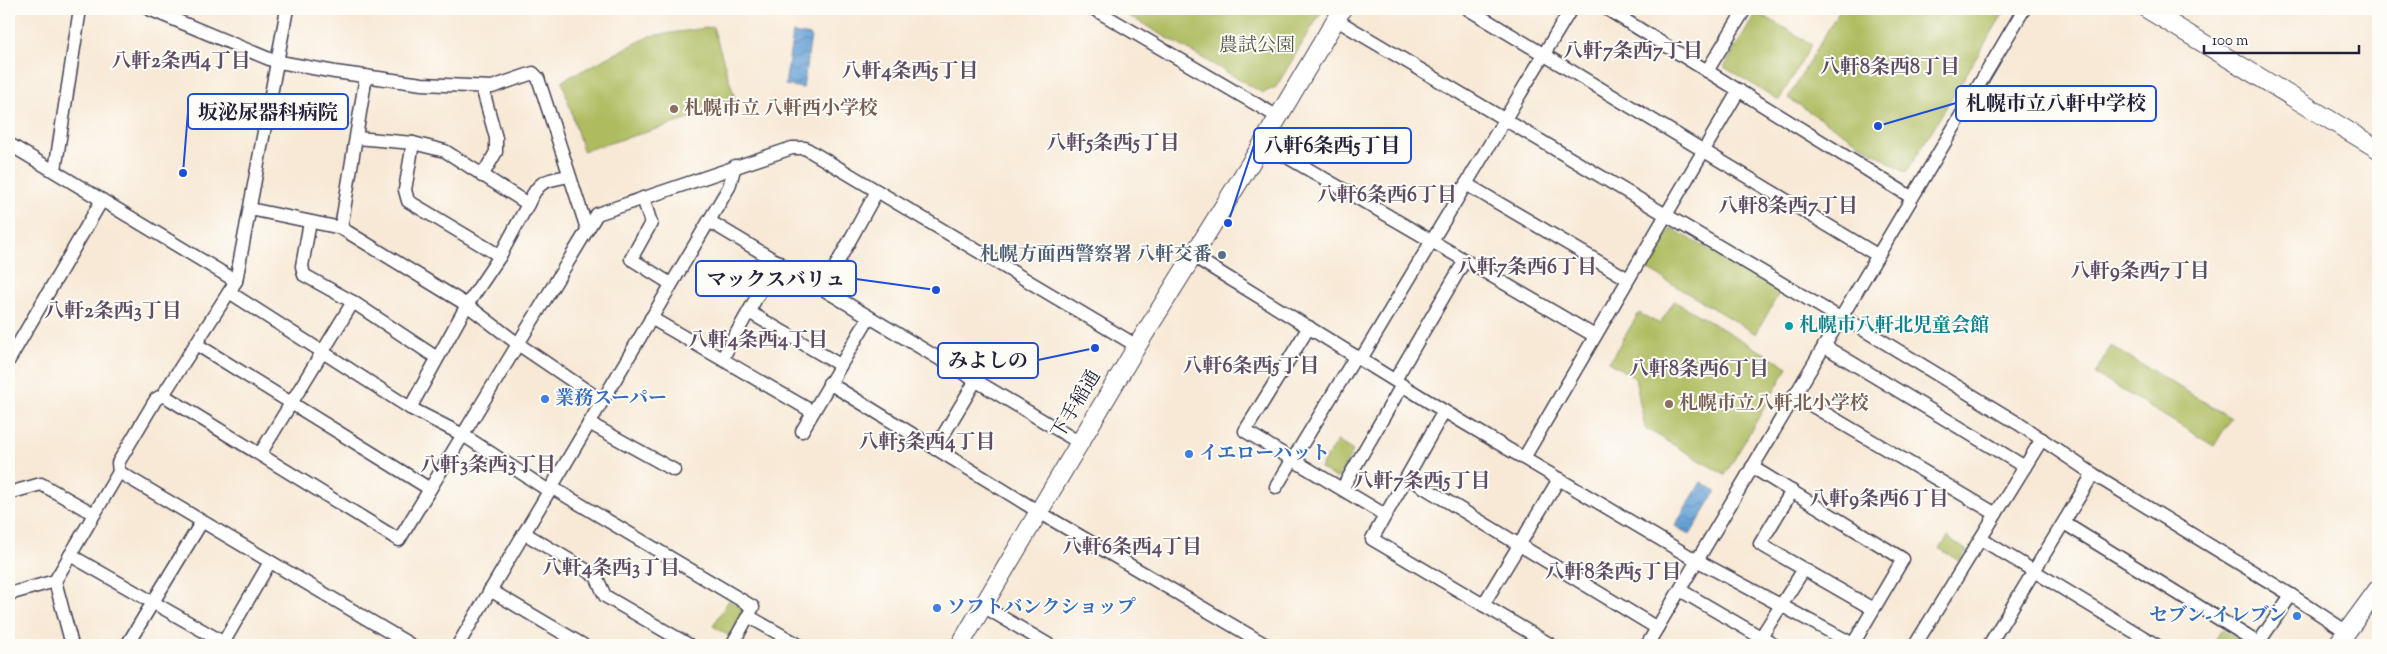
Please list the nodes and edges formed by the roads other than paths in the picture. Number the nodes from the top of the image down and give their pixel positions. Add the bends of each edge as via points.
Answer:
1 (80, 9) edge
2 (149, 9) edge
3 (286, 9) edge
4 (1094, 9) edge
5 (1468, 9) edge
6 (1571, 9) edge
7 (1608, 9) edge
8 (1745, 9) edge
9 (2024, 9) edge
10 (2147, 9) edge
11 (1339, 14) edge
12 (1544, 54) junction
13 (277, 61) junction
14 (1707, 70) junction
15 (366, 76) junction
16 (482, 87) junction
17 (1739, 90) junction
18 (1278, 117) junction
19 (1505, 120) junction
20 (357, 138) junction
21 (413, 143) junction
22 (1263, 143) junction
23 (9, 144) edge
24 (2378, 149) edge
25 (1705, 151) junction
26 (735, 166) junction
27 (55, 170) junction
28 (482, 176) junction
29 (569, 176) junction
30 (1466, 184) junction
31 (877, 191) junction
32 (1911, 197) junction
33 (643, 198) junction
34 (102, 200) junction
35 (528, 204) junction
36 (250, 209) junction
37 (1666, 215) junction
38 (709, 221) junction
39 (310, 222) junction
40 (341, 228) junction
41 (587, 229) junction
42 (1432, 241) junction
43 (1877, 255) junction
44 (500, 256) junction
45 (1193, 256) junction
46 (1465, 260) junction
47 (777, 262) junction
48 (1628, 279) junction
49 (671, 284) junction
50 (233, 287) junction
51 (823, 289) junction
52 (353, 302) junction
53 (467, 305) junction
54 (748, 312) junction
55 (869, 317) junction
56 (1840, 317) junction
57 (651, 318) junction
58 (1309, 327) junction
59 (1596, 336) junction
60 (196, 344) junction
61 (518, 344) junction
62 (1137, 346) junction
63 (1824, 346) junction
64 (322, 352) junction
65 (437, 358) junction
66 (722, 358) junction
67 (1358, 358) junction
68 (9, 360) edge
69 (840, 365) junction
70 (976, 380) junction
71 (1398, 382) junction
72 (829, 383) junction
73 (163, 395) junction
74 (1794, 395) junction
75 (602, 401) junction
76 (291, 403) junction
77 (410, 408) junction
78 (1444, 411) junction
79 (813, 412) junction
80 (589, 423) junction
81 (802, 431) dead end
82 (463, 435) junction
83 (2042, 440) junction
84 (1080, 442) junction
85 (935, 448) junction
86 (260, 454) junction
87 (1524, 458) junction
88 (1291, 460) junction
89 (1752, 467) junction
90 (2025, 467) junction
91 (674, 470) dead end
92 (119, 472) junction
93 (2093, 474) junction
94 (1407, 477) junction
95 (1559, 479) junction
96 (1276, 487) dead end
97 (430, 489) junction
98 (550, 489) junction
99 (1342, 489) junction
100 (1792, 491) junction
101 (9, 493) edge
102 (1039, 512) junction
103 (94, 514) junction
104 (1996, 514) junction
105 (1385, 515) junction
106 (201, 523) junction
107 (2064, 523) junction
108 (524, 533) junction
109 (1981, 539) junction
110 (1519, 545) junction
111 (70, 554) junction
112 (1697, 561) junction
113 (270, 562) junction
114 (1804, 570) junction
115 (2035, 571) junction
116 (55, 581) junction
117 (2378, 589) edge
118 (490, 590) junction
119 (1680, 590) junction
120 (9, 591) edge
121 (2291, 595) junction
122 (153, 602) junction
123 (1483, 605) junction
124 (1780, 605) junction
125 (983, 606) junction
126 (1874, 609) junction
127 (748, 616) junction
128 (1657, 628) junction
129 (2342, 639) edge
130 (1830, 640) edge
131 (780, 641) edge
132 (1758, 641) edge
133 (224, 644) edge
134 (2258, 644) edge
135 (72, 645) edge
136 (128, 645) edge
137 (411, 645) edge
138 (458, 645) edge
139 (583, 645) edge
140 (688, 645) edge
141 (732, 645) edge
142 (799, 645) edge
143 (960, 645) edge
144 (1049, 645) edge
145 (1266, 645) edge
146 (1551, 645) edge
147 (1648, 645) edge
148 (1774, 645) edge
149 (1854, 645) edge
150 (1915, 645) edge
151 (1989, 645) edge
152 (2156, 645) edge

1 - 27 street
2 - 13 street
3 - 13 street
4 - 18 street
5 - 12 street
6 - 12 street
7 - 14 street
8 - 14 street
9 - 32 street
10 - 24 main road
11 - 18 main road, 下手稲通
11 - 19 street
12 - 19 street
12 - 25 street
13 - 15 street
13 - 36 street
14 - 17 street
15 - 16 street via 422,84
15 - 20 street
16 - 28 street via 496,138 496,152
16 - 29 street via 492,87 534,73
17 - 25 street
17 - 32 street
18 - 22 main road, 下手稲通
19 - 30 street
19 - 37 street
20 - 21 street
20 - 40 street
21 - 28 street via 445,151
21 - 44 street via 405,190 408,201
22 - 42 street
22 - 45 main road, 下手稲通
23 - 27 street
25 - 37 street
25 - 43 street
26 - 31 street via 792,148 805,148
26 - 33 street
26 - 38 street via 729,187
27 - 34 street
28 - 35 street
29 - 35 street via 536,186
29 - 41 street
30 - 42 street
30 - 48 street
31 - 51 street
31 - 62 street
32 - 43 street
33 - 41 street via 596,214
33 - 49 street via 651,223 631,258
34 - 50 street
34 - 68 street
35 - 44 street
36 - 39 street
36 - 50 street
37 - 48 street
37 - 56 street
38 - 47 street
38 - 49 street
39 - 40 street
39 - 52 street via 302,266 304,275
40 - 53 street
41 - 61 street
42 - 46 street
42 - 67 street
43 - 56 street
44 - 53 street
45 - 58 street
45 - 62 main road, 下手稲通
46 - 59 street
46 - 71 street
47 - 51 street
47 - 54 street
48 - 59 street
49 - 57 street
50 - 60 street
50 - 64 street
51 - 55 street
52 - 64 street
52 - 65 street
53 - 61 street
53 - 65 street
54 - 66 street
54 - 69 street
55 - 69 street
55 - 70 street
56 - 63 street
56 - 83 street
57 - 66 street
57 - 75 street
58 - 67 street
58 - 88 street via 1245,431
59 - 87 street
60 - 73 street
60 - 76 street
61 - 75 street
61 - 82 street
62 - 84 main road, 下手稲通
63 - 74 street
63 - 90 street
64 - 76 street
64 - 77 street
65 - 77 street
66 - 79 street
67 - 71 street
67 - 88 street
69 - 72 street
70 - 84 street
70 - 85 street
71 - 78 street
71 - 99 street
72 - 79 street
72 - 85 street
73 - 86 street
73 - 92 street via 156,399 118,463
74 - 89 street
74 - 104 street
75 - 80 street
76 - 86 street
76 - 97 street
77 - 82 street
78 - 87 street
78 - 94 street
79 - 81 street
80 - 91 street
80 - 98 street
82 - 97 street
82 - 98 street
83 - 90 street
83 - 93 street
84 - 102 main road, 下手稲通
85 - 102 street
86 - 97 street via 400,540
87 - 95 street
88 - 96 street
88 - 99 street
89 - 100 street
89 - 112 street
90 - 104 street
92 - 103 street
92 - 106 street
93 - 107 street
93 - 121 street
94 - 105 street
94 - 110 street
95 - 110 street
95 - 112 street
98 - 108 street
98 - 127 street via 753,607
99 - 105 street
100 - 114 street via 1760,544
100 - 126 street via 1903,559
101 - 103 street via 41,484
102 - 125 main road, 下手稲通
102 - 145 street
103 - 111 street
104 - 109 street
105 - 123 street via 1372,539
106 - 113 street
106 - 122 street
107 - 115 street
107 - 134 street
108 - 118 street
108 - 140 street via 596,576 605,596
109 - 115 street
109 - 150 street
110 - 123 street
110 - 128 street
111 - 116 street
111 - 122 street
112 - 119 street
112 - 124 street
113 - 133 street
113 - 137 street
114 - 124 street
114 - 126 street
115 - 151 street
115 - 152 street
116 - 120 street
116 - 135 street
117 - 129 main road
118 - 138 street
118 - 139 street
119 - 128 street
119 - 132 street
121 - 129 street
121 - 134 street
122 - 133 street
122 - 136 street
123 - 146 street
124 - 130 street
124 - 132 street
125 - 143 main road, 下手稲通
125 - 144 street
126 - 149 street
127 - 131 street
127 - 141 street
128 - 147 street
130 - 149 street
131 - 142 street
132 - 148 street

